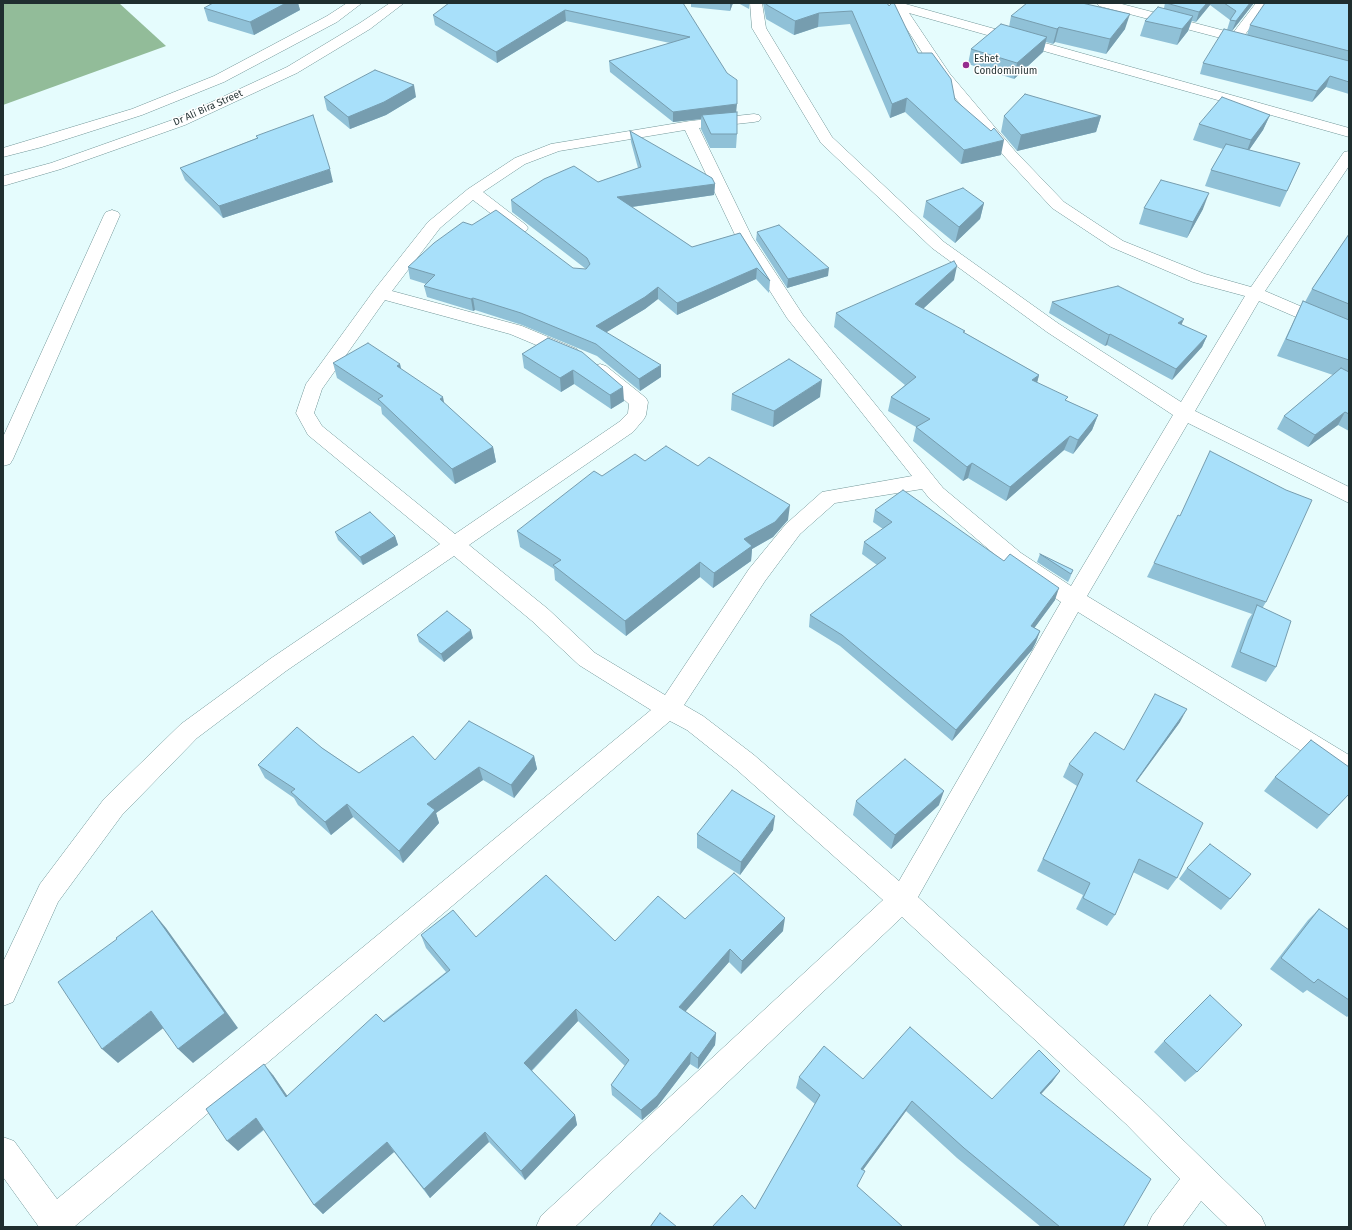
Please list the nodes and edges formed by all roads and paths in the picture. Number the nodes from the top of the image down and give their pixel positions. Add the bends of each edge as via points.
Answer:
1 (356, 3) edge
2 (398, 3) edge
3 (756, 3) edge
4 (1103, 3) edge
5 (1262, 3) edge
6 (897, 5) edge
7 (1236, 38) junction
8 (1266, 46) edge
9 (754, 118) dead end
10 (690, 125) junction
11 (1349, 133) edge
12 (3, 153) edge
13 (1347, 163) edge
14 (3, 181) edge
15 (473, 192) junction
16 (112, 215) dead end
17 (533, 238) edge
18 (381, 293) junction
19 (1255, 293) junction
20 (1349, 334) edge
21 (1184, 413) junction
22 (3, 459) edge
23 (926, 481) junction
24 (1349, 496) edge
25 (454, 544) junction
26 (1074, 599) junction
27 (669, 708) junction
28 (1349, 768) edge
29 (902, 900) junction
30 (3, 992) edge
31 (3, 1152) edge
32 (1200, 1177) junction
33 (57, 1224) edge
34 (552, 1227) edge
35 (1163, 1227) edge
36 (1250, 1227) edge

1 - 12 street, Dr Ali Bira Street via 332,19 219,79 137,112
2 - 14 street, Dr Ali Bira Street via 292,70 180,122 56,166
3 - 21 street via 759,28 826,140 938,245 1053,328
4 - 7 street
5 - 7 street
6 - 11 street
6 - 19 street via 945,77 1010,154 1058,204 1117,244 1199,278
7 - 8 street
9 - 10 street
10 - 15 street via 556,147 520,161
10 - 23 street via 744,237 796,318
13 - 19 street
15 - 17 street
15 - 18 street via 434,225
16 - 22 street
18 - 25 street via 313,388 305,413 315,430
18 - 25 street via 516,330 587,360 639,402 637,415 626,427
19 - 20 street
19 - 21 street
21 - 24 street
21 - 26 street
23 - 26 street via 936,493 1014,559
23 - 27 street via 830,498 793,529 757,575
25 - 27 street via 540,615 587,658
25 - 30 street via 189,731 118,801 49,893
26 - 28 street
26 - 29 street
27 - 29 street via 695,723 745,762
27 - 33 street
29 - 32 street via 1136,1114
29 - 34 street
31 - 33 street
32 - 35 street
32 - 36 street

